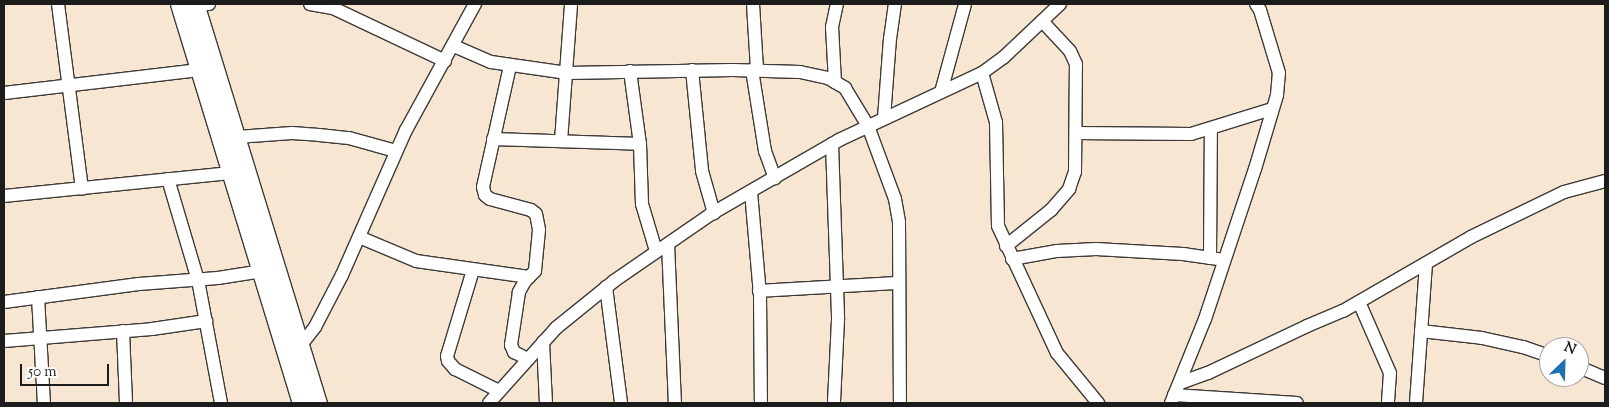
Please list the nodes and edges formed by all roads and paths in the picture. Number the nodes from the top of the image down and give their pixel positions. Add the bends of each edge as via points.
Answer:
1 (58, 4) edge
2 (195, 4) edge
3 (310, 4) edge
4 (476, 4) edge
5 (571, 4) edge
6 (753, 4) edge
7 (837, 4) edge
8 (895, 4) edge
9 (964, 4) edge
10 (1060, 4) edge
11 (1256, 4) edge
12 (334, 6) edge
13 (1042, 21) junction
14 (454, 46) junction
15 (445, 61) junction
16 (510, 66) junction
17 (200, 70) junction
18 (692, 70) junction
19 (754, 70) junction
20 (630, 72) junction
21 (982, 72) junction
22 (567, 73) junction
23 (835, 82) junction
24 (69, 86) junction
25 (941, 92) junction
26 (4, 93) edge
27 (1272, 109) junction
28 (884, 118) junction
29 (868, 126) junction
30 (1211, 129) junction
31 (1076, 133) junction
32 (237, 137) junction
33 (493, 139) junction
34 (561, 141) junction
35 (640, 144) junction
36 (832, 144) junction
37 (396, 151) junction
38 (232, 173) junction
39 (775, 178) junction
40 (168, 179) junction
41 (1605, 181) edge
42 (82, 188) junction
43 (751, 192) junction
44 (4, 196) edge
45 (714, 213) junction
46 (359, 237) junction
47 (668, 244) junction
48 (1006, 246) junction
49 (656, 251) junction
50 (1210, 258) junction
51 (1012, 259) junction
52 (1224, 260) junction
53 (1426, 265) junction
54 (473, 270) junction
55 (262, 271) junction
56 (529, 277) junction
57 (198, 280) junction
58 (899, 283) junction
59 (606, 287) junction
60 (836, 287) junction
61 (759, 291) junction
62 (38, 297) junction
63 (4, 302) edge
64 (1360, 302) junction
65 (206, 321) junction
66 (1422, 330) junction
67 (123, 332) junction
68 (41, 338) junction
69 (4, 341) edge
70 (543, 342) junction
71 (301, 346) junction
72 (1539, 353) edge
73 (528, 359) junction
74 (1589, 371) edge
75 (1605, 378) edge
76 (1180, 383) junction
77 (500, 392) junction
78 (1173, 399) edge
79 (1195, 400) edge
80 (44, 403) edge
81 (126, 403) edge
82 (221, 403) edge
83 (302, 403) edge
84 (318, 403) edge
85 (489, 403) edge
86 (546, 403) edge
87 (620, 403) edge
88 (675, 403) edge
89 (761, 403) edge
90 (834, 403) edge
91 (900, 403) edge
92 (1098, 403) edge
93 (1297, 403) edge
94 (1388, 403) edge
95 (1416, 403) edge

1 - 24 street
2 - 17 highway
2 - 32 highway
3 - 12 street
4 - 14 street
5 - 22 street
6 - 19 street
7 - 23 street via 832,27
8 - 28 street
9 - 25 street
10 - 13 street
11 - 27 street via 1279,73
12 - 15 street
13 - 21 street via 1004,57
13 - 31 street via 1070,51 1076,64
14 - 15 street
14 - 16 street via 491,62
15 - 37 street
16 - 22 street
16 - 33 street
17 - 24 street
17 - 38 highway
18 - 19 street
18 - 20 street
18 - 45 street via 702,171
19 - 23 street via 800,72
19 - 39 street via 764,151
20 - 22 street
20 - 35 street
21 - 25 street
21 - 48 street via 996,122 997,218
22 - 34 street
23 - 29 street via 845,88
24 - 26 street
24 - 42 street
25 - 28 street
27 - 30 street
27 - 52 street
28 - 29 street
29 - 36 street
29 - 58 street via 895,199 899,222
30 - 31 street via 1191,134
30 - 50 street
31 - 48 street via 1075,172 1069,188 1051,210
32 - 37 street via 292,133 319,135 349,138
32 - 71 highway
33 - 34 street
33 - 56 street via 483,187 485,195 536,214 539,230 535,271
34 - 35 street
35 - 49 street via 642,204
36 - 39 street
36 - 60 street
37 - 46 street
38 - 40 street
38 - 55 highway
39 - 43 street
40 - 42 street
40 - 57 street
41 - 53 street via 1564,192 1471,237
42 - 44 street
43 - 45 street
43 - 61 street
45 - 47 street
46 - 54 street via 416,261
46 - 71 street via 315,328
47 - 49 street
47 - 88 street
48 - 51 street
49 - 59 street
50 - 51 street via 1096,249 1057,251
50 - 52 street
51 - 92 street via 1057,353
52 - 76 street
53 - 64 street
53 - 66 street
54 - 56 street
54 - 77 street via 448,361 455,369
55 - 57 street
55 - 83 highway
56 - 73 street via 518,292 512,345 514,352
57 - 62 street
57 - 65 street
58 - 60 street
58 - 91 street
59 - 70 street
59 - 87 street
60 - 61 street
60 - 90 street via 838,320
61 - 89 street
62 - 63 street
62 - 68 street
64 - 76 street
64 - 94 street via 1390,373
65 - 67 street
65 - 82 street
66 - 72 street via 1482,338
66 - 95 street
67 - 68 street
67 - 81 street
68 - 69 street
68 - 80 street
70 - 73 street
70 - 86 street
71 - 84 highway
73 - 77 street
74 - 75 street
76 - 78 street
77 - 85 street
78 - 79 street
79 - 93 street

